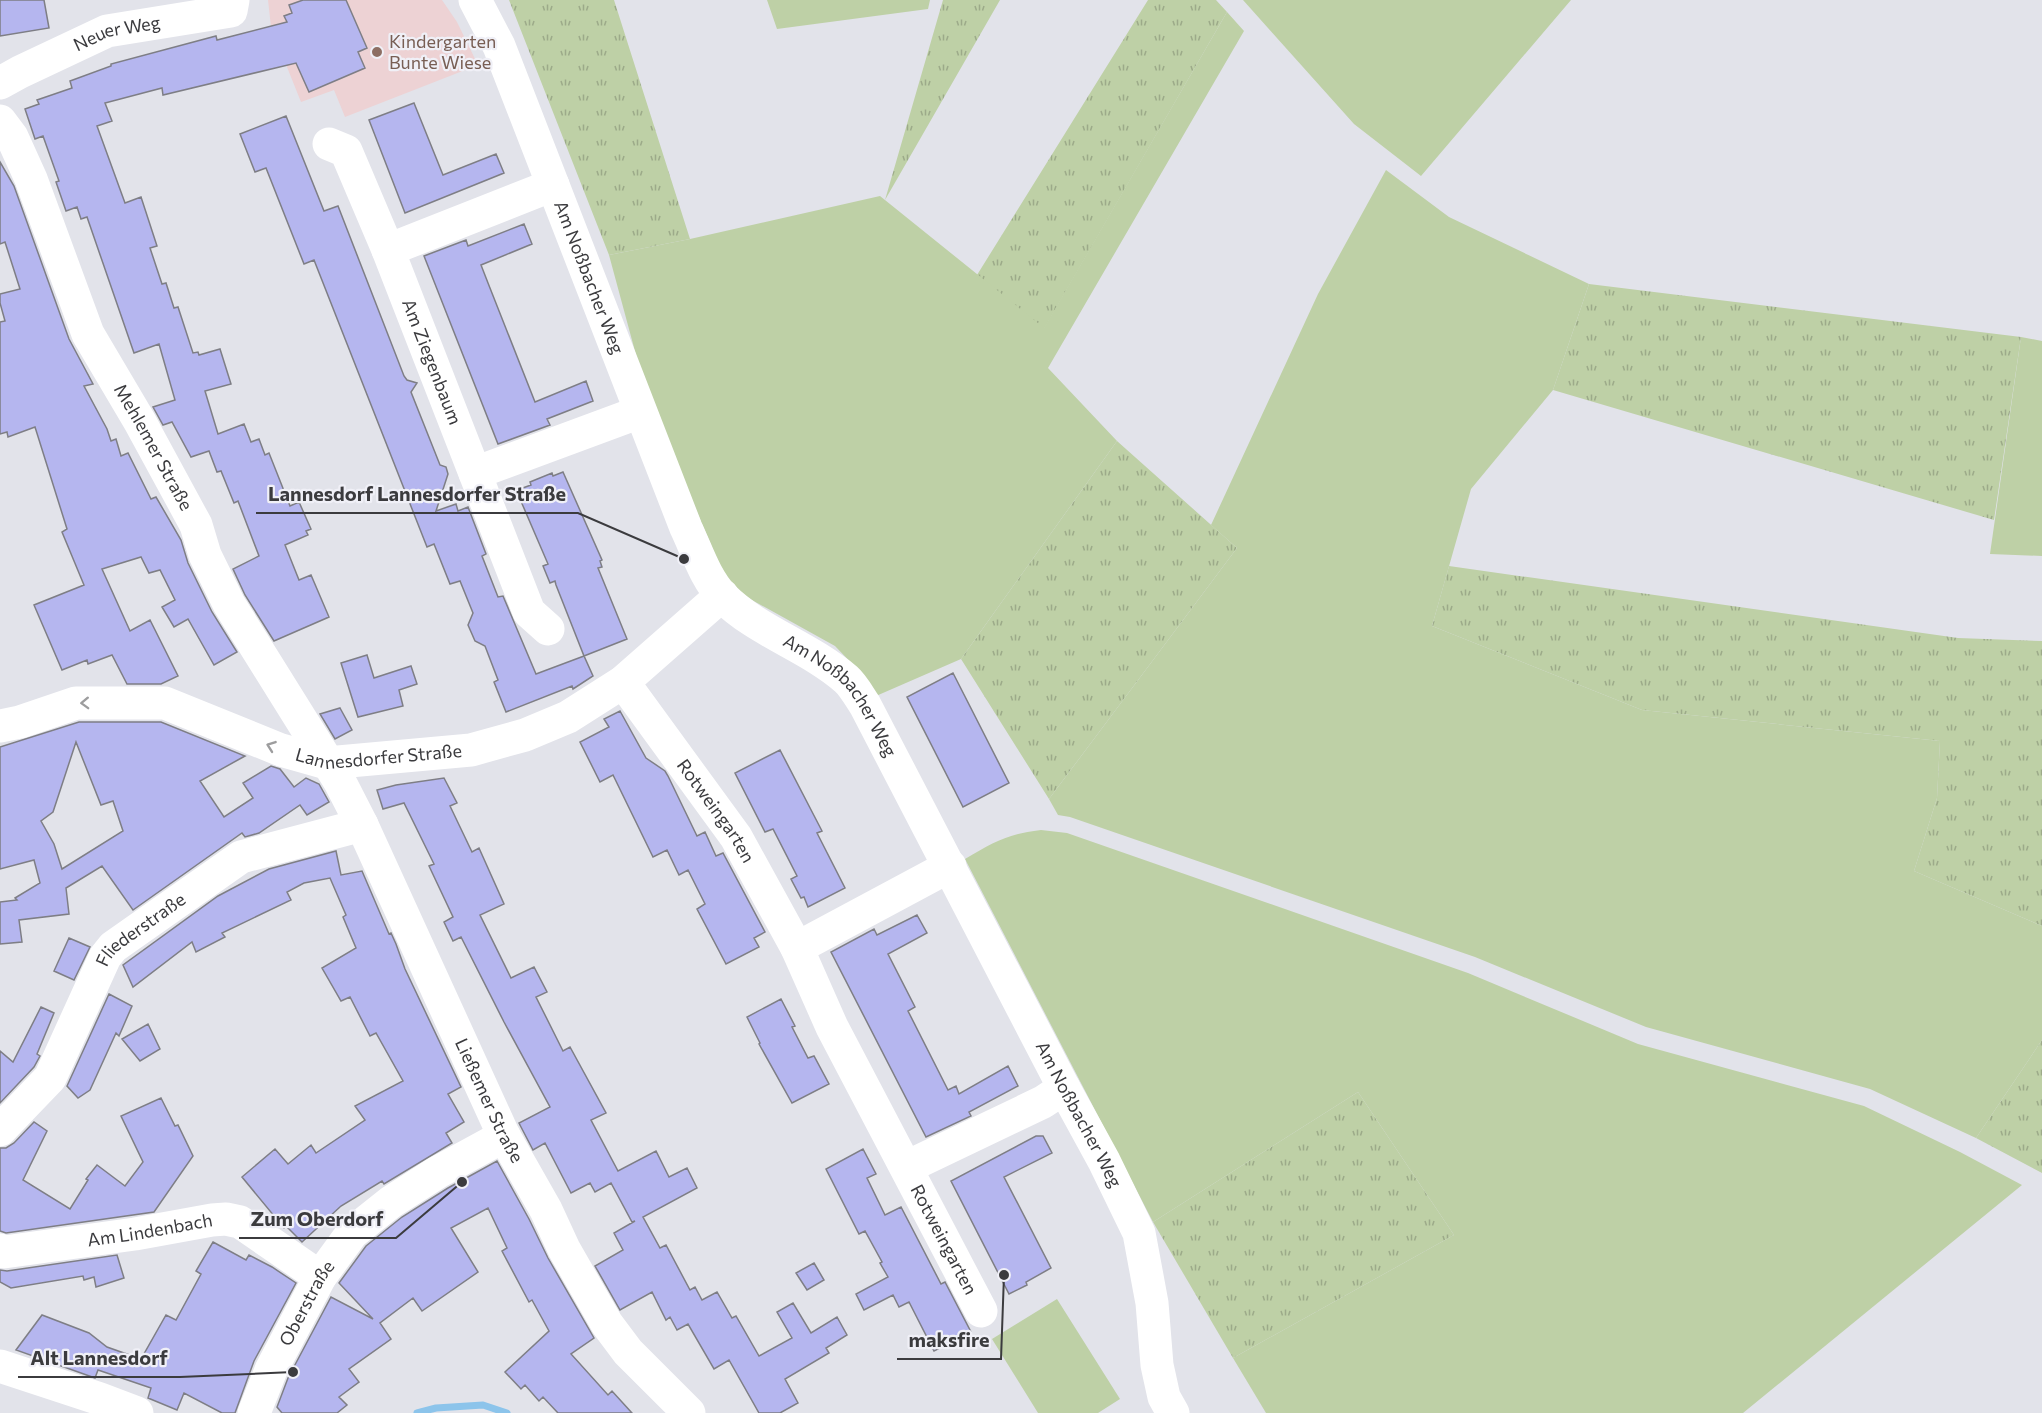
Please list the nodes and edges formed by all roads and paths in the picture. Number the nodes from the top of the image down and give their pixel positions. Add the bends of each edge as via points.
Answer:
1 (233, 0) edge
2 (475, 0) edge
3 (0, 83) edge
4 (0, 121) edge
5 (329, 144) dead end
6 (553, 185) junction
7 (388, 249) junction
8 (640, 412) junction
9 (475, 473) junction
10 (722, 595) junction
11 (548, 629) dead end
12 (623, 682) junction
13 (0, 726) edge
14 (327, 763) junction
15 (362, 825) junction
16 (950, 866) junction
17 (797, 948) junction
18 (1064, 1088) junction
19 (0, 1130) edge
20 (504, 1136) junction
21 (907, 1167) junction
22 (0, 1250) edge
23 (320, 1277) junction
24 (981, 1311) dead end
25 (0, 1366) edge
26 (137, 1413) edge
27 (254, 1413) edge
28 (689, 1413) edge
29 (1173, 1413) edge

1 - 3 street, Neuer Weg via 231,11 106,31
2 - 6 street, Am Noßbacher Weg via 498,46
4 - 14 street, Mehlemer Straße via 31,178 88,334 196,525 205,555 229,604
5 - 7 street, Am Ziegenbaum via 346,151
6 - 7 street
6 - 8 street, Am Noßbacher Weg
7 - 9 street, Am Ziegenbaum
8 - 9 street
8 - 10 street, Am Noßbacher Weg via 698,556
9 - 11 street, Am Ziegenbaum via 529,612
10 - 12 street, Lannesdorfer Straße
10 - 16 street, Am Noßbacher Weg via 758,624 848,680
12 - 14 street, Lannesdorfer Straße via 568,717 525,735 471,750
12 - 17 street, Rotweingarten via 735,837
14 -> 13 street, Lannesdorfer Straße via 281,750 165,703 76,703
14 - 15 street, Ließemer Straße
15 - 19 street, Fliederstraße via 241,857 113,947 50,1078
15 - 20 street, Ließemer Straße
16 - 17 street
16 - 18 street, Am Noßbacher Weg
17 - 21 street, Rotweingarten via 832,1027
18 - 21 street, Rotweingarten via 1043,1102
18 - 29 street, Am Noßbacher Weg via 1139,1233 1152,1303 1157,1365 1164,1397
20 - 23 street, Oberstraße via 391,1202 352,1233
20 - 28 street, Ließemer Straße via 607,1324 628,1352
21 - 24 street, Rotweingarten
22 - 23 street, Am Lindenbach via 66,1244 226,1219 240,1222
23 - 27 street, Oberstraße via 271,1370
25 - 26 street

